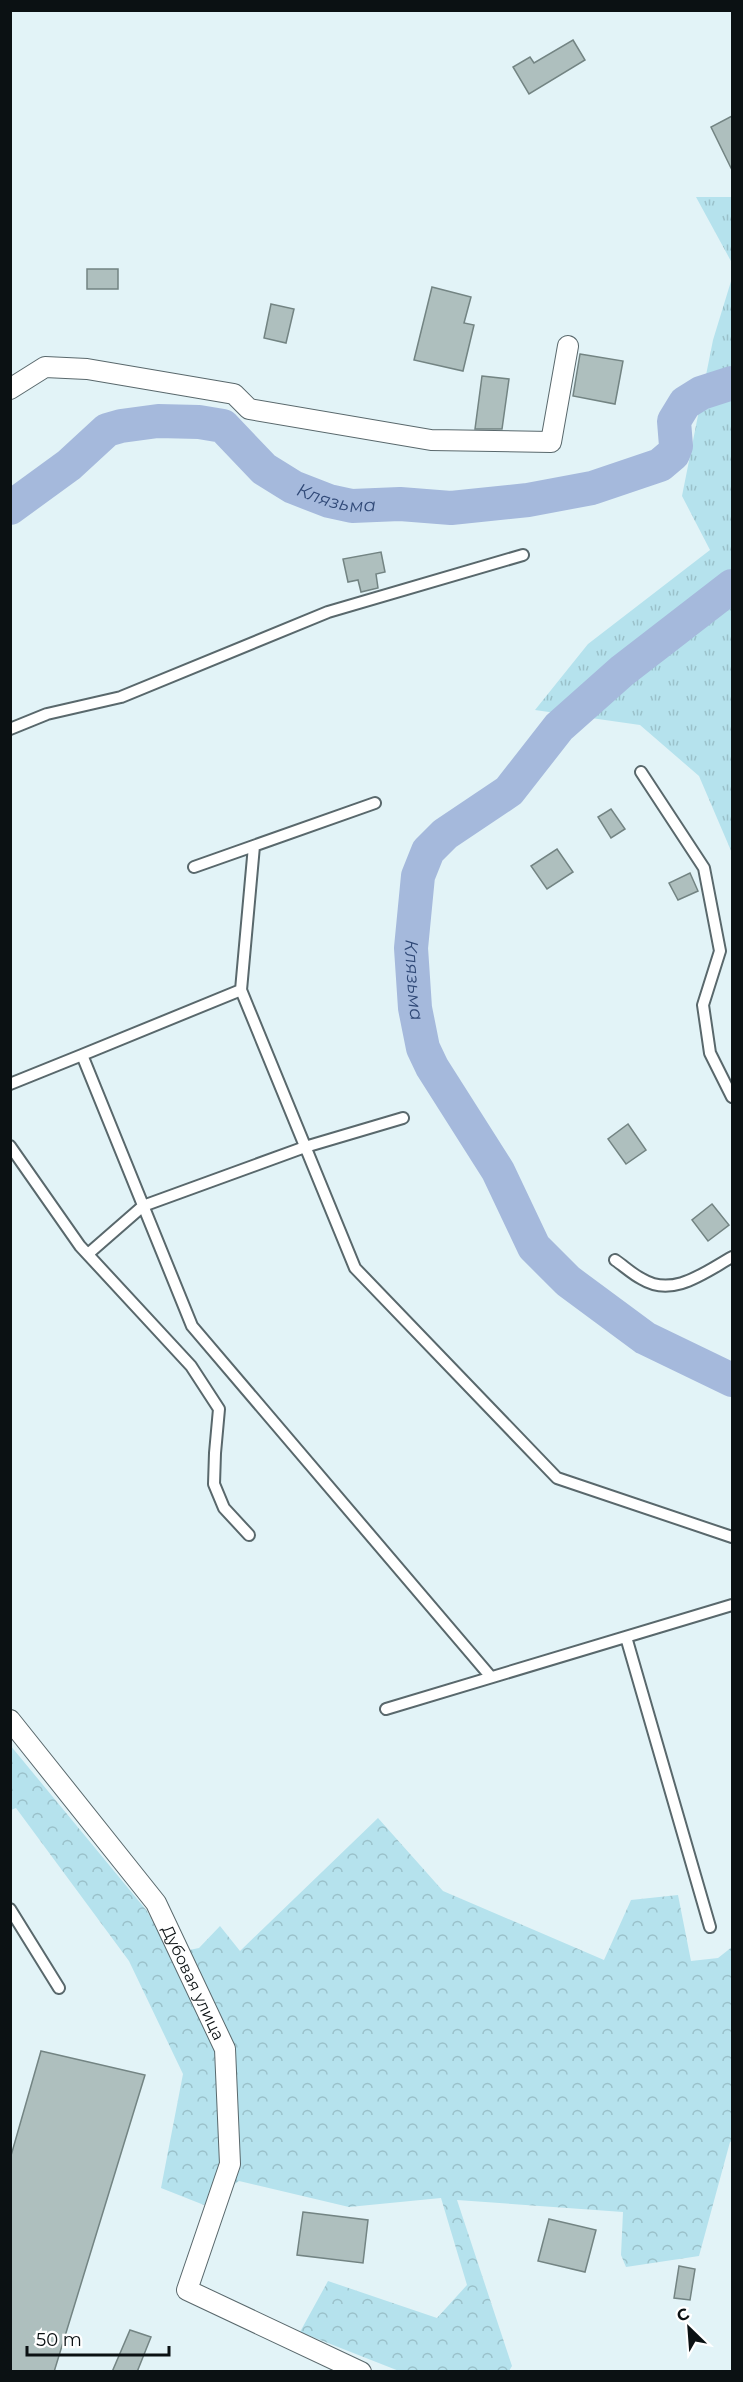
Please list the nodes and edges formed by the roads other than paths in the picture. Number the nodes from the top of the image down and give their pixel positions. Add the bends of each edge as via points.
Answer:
1 (568, 346) dead end
2 (10, 389) edge
3 (523, 555) dead end
4 (10, 729) edge
5 (641, 772) dead end
6 (375, 803) dead end
7 (254, 846) junction
8 (194, 867) dead end
9 (241, 990) junction
10 (82, 1055) junction
11 (10, 1084) edge
12 (732, 1097) edge
13 (403, 1118) dead end
14 (10, 1146) edge
15 (305, 1147) junction
16 (143, 1206) junction
17 (88, 1254) junction
18 (732, 1257) edge
19 (615, 1260) dead end
20 (249, 1535) dead end
21 (732, 1537) edge
22 (732, 1605) edge
23 (626, 1637) junction
24 (491, 1677) junction
25 (386, 1708) dead end
26 (10, 1720) edge
27 (10, 1909) edge
28 (710, 1926) dead end
29 (59, 1988) dead end
30 (361, 2372) edge

1 - 2 street via 551,442 431,440 249,409 234,394 87,369 45,367
3 - 4 lane via 328,612 121,697 47,714
5 - 12 lane via 704,868 720,951 703,1005 710,1053
6 - 7 lane
7 - 8 lane
7 - 9 lane
9 - 10 lane
9 - 15 lane
10 - 11 lane
10 - 16 lane
13 - 15 lane
14 - 17 lane
15 - 16 lane
15 - 21 lane via 355,1268 557,1478
16 - 17 lane
16 - 24 lane via 192,1326
17 - 20 lane via 191,1366 219,1409 214,1484 224,1508
18 - 19 lane via 684,1284 665,1287 643,1280
22 - 23 lane
23 - 24 lane
23 - 28 lane
24 - 25 lane
26 - 30 street, Дубовая улица via 156,1903 225,2049 230,2164 187,2290
27 - 29 lane

